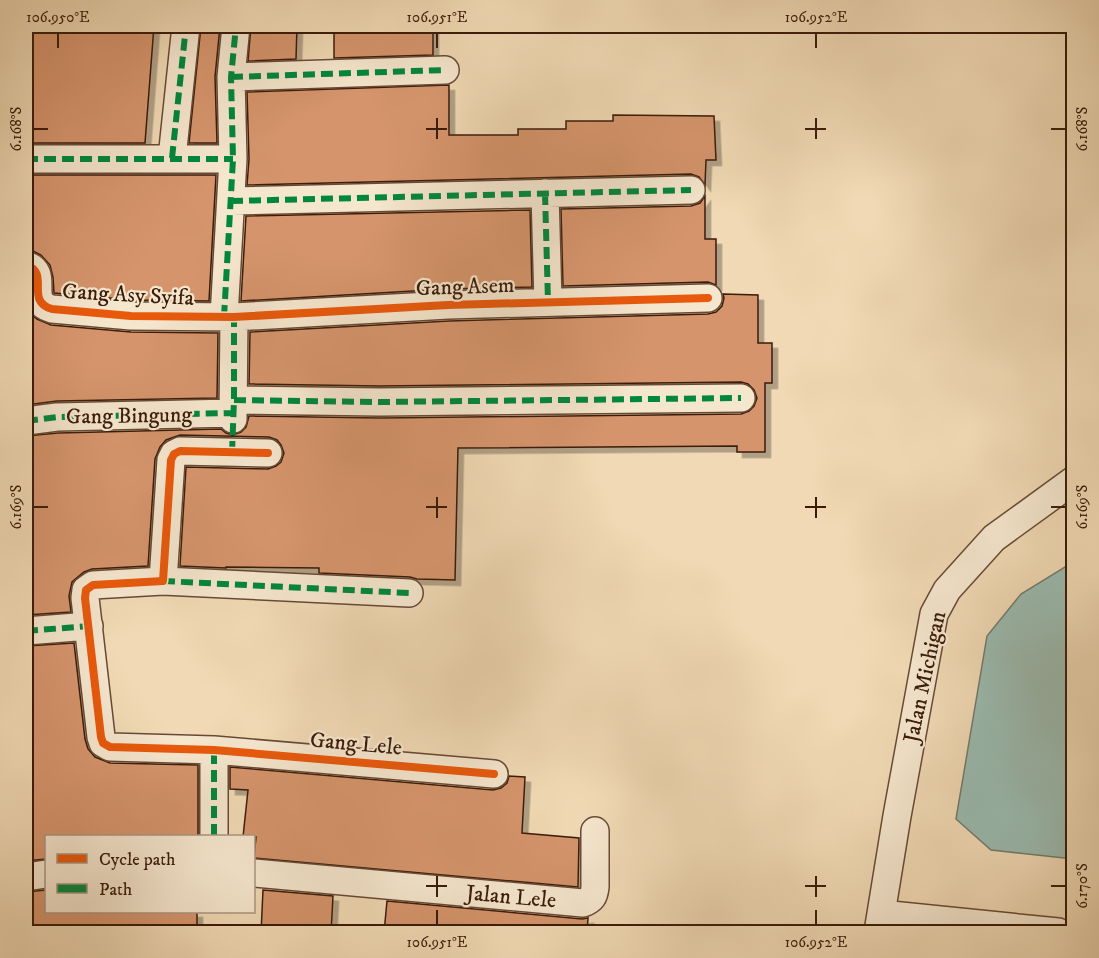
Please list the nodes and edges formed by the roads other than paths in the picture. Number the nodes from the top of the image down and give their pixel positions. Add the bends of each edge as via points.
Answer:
1 (186, 26) edge
2 (236, 26) edge
3 (445, 70) dead end
4 (231, 77) junction
5 (172, 158) junction
6 (26, 159) edge
7 (233, 159) junction
8 (691, 190) dead end
9 (545, 193) junction
10 (231, 201) junction
11 (26, 265) edge
12 (708, 298) dead end
13 (548, 302) junction
14 (229, 316) junction
15 (741, 398) dead end
16 (233, 406) junction
17 (26, 421) edge
18 (232, 453) junction
19 (268, 453) dead end
20 (1074, 480) edge
21 (163, 581) junction
22 (409, 593) dead end
23 (89, 626) junction
24 (26, 631) edge
25 (214, 750) junction
26 (494, 774) dead end
27 (596, 831) dead end
28 (214, 835) edge
29 (255, 873) edge
30 (45, 874) edge
31 (26, 877) edge
32 (879, 923) edge
33 (1058, 933) edge

1 - 5 street
2 - 4 street
3 - 4 street
4 - 7 street
5 - 6 street
5 - 7 street
7 - 10 street
8 - 9 street
9 - 10 street
9 - 13 street
10 - 14 street
11 - 14 street, Gang Asy Syifa via 35,269 39,301 45,308 131,316
12 - 13 street, Gang Asem
13 - 14 street, Gang Asem
14 - 16 street
15 - 16 street, Gang Bingung
16 - 17 street, Gang Bingung
16 - 18 street
18 - 19 street
18 - 21 street via 174,454
20 - 32 street, Jalan Michigan via 994,538 947,590 934,614
21 - 22 street
21 - 23 street via 89,587 85,598
23 - 24 street
23 - 25 street, Gang Lele via 103,742 110,747
25 - 26 street, Gang Lele
25 - 28 street
27 - 29 street, Jalan Lele via 594,896 583,903
30 - 31 street
32 - 33 street

